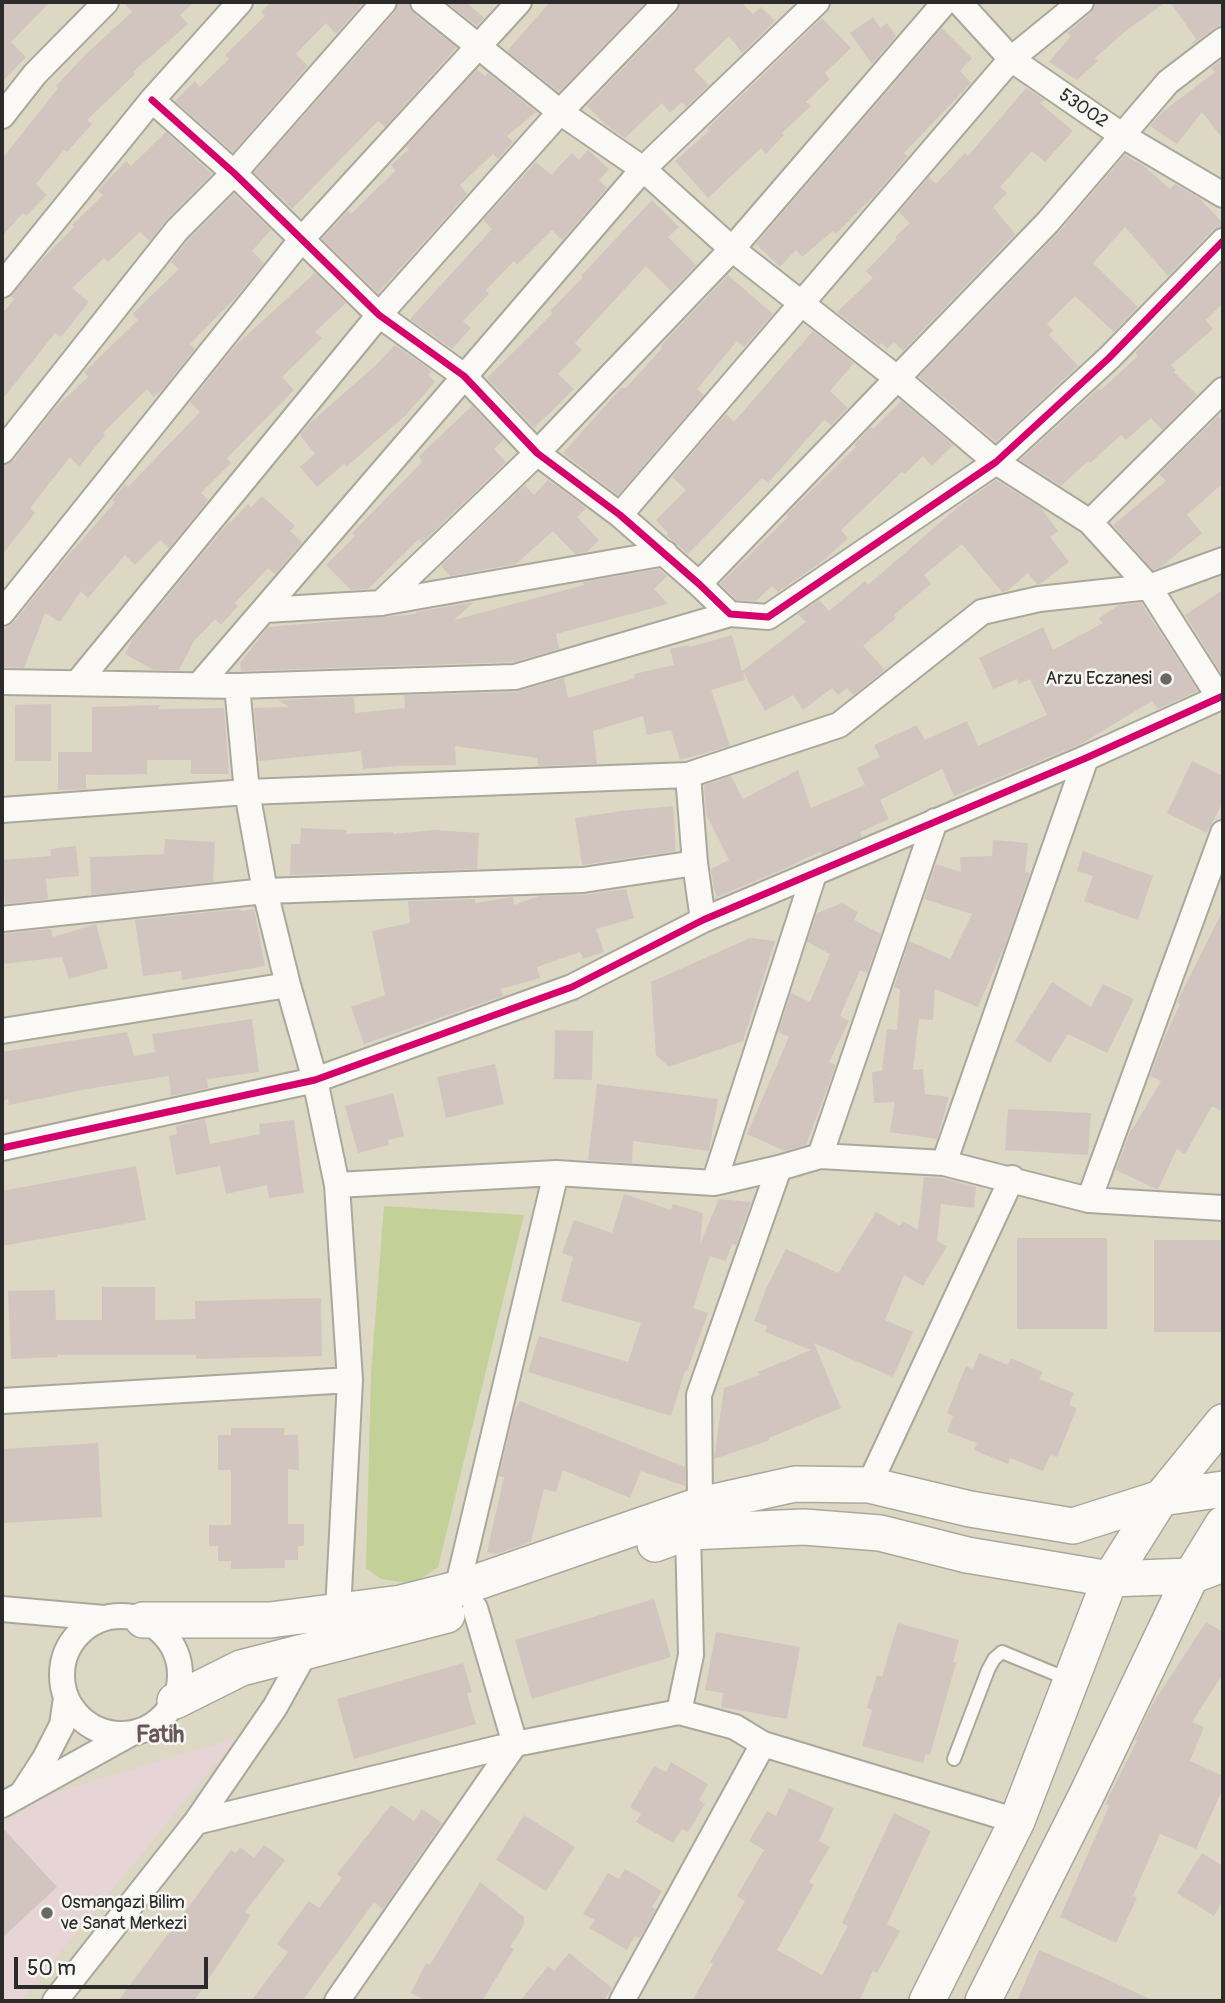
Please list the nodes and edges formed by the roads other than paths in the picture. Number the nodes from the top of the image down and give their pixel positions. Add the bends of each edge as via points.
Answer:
1 (106, 2) edge
2 (240, 2) edge
3 (384, 2) edge
4 (423, 2) edge
5 (519, 2) edge
6 (666, 2) edge
7 (817, 2) edge
8 (945, 2) edge
9 (959, 2) edge
10 (1081, 2) edge
11 (1223, 40) edge
12 (476, 46) junction
13 (1011, 59) junction
14 (152, 100) junction
15 (560, 112) junction
16 (2, 116) edge
17 (1123, 136) junction
18 (643, 169) junction
19 (234, 173) junction
20 (1223, 195) edge
21 (301, 240) junction
22 (1223, 241) edge
23 (732, 249) junction
24 (2, 285) edge
25 (802, 303) junction
26 (379, 315) junction
27 (464, 376) junction
28 (898, 379) junction
29 (1223, 390) edge
30 (2, 451) edge
31 (537, 453) junction
32 (996, 462) junction
33 (620, 515) junction
34 (1090, 522) junction
35 (665, 553) junction
36 (1223, 560) edge
37 (699, 584) junction
38 (1149, 587) junction
39 (381, 603) junction
40 (266, 610) junction
41 (2, 613) edge
42 (730, 614) junction
43 (2, 682) edge
44 (78, 682) junction
45 (199, 685) junction
46 (237, 686) junction
47 (1221, 697) edge
48 (1086, 758) junction
49 (688, 775) junction
50 (247, 792) junction
51 (2, 810) edge
52 (935, 821) junction
53 (1223, 833) edge
54 (695, 863) junction
55 (814, 874) junction
56 (265, 891) junction
57 (2, 919) edge
58 (703, 920) junction
59 (288, 985) junction
60 (2, 1031) edge
61 (315, 1080) junction
62 (2, 1148) edge
63 (820, 1156) junction
64 (944, 1163) junction
65 (779, 1168) junction
66 (556, 1173) junction
67 (1012, 1178) junction
68 (714, 1183) junction
69 (337, 1185) junction
70 (1089, 1200) junction
71 (1223, 1208) edge
72 (350, 1380) junction
73 (2, 1401) edge
74 (1223, 1422) edge
75 (869, 1485) junction
76 (1223, 1489) edge
77 (1161, 1499) junction
78 (694, 1519) junction
79 (1223, 1524) edge
80 (1223, 1564) edge
81 (1191, 1576) junction
82 (1110, 1579) junction
83 (466, 1599) junction
84 (2, 1609) edge
85 (338, 1611) junction
86 (104, 1618) junction
87 (143, 1620) junction
88 (305, 1653) junction
89 (1071, 1681) junction
90 (66, 1698) junction
91 (175, 1701) junction
92 (678, 1712) junction
93 (130, 1734) junction
94 (515, 1744) junction
95 (763, 1744) junction
96 (954, 1759) dead end
97 (11, 1800) edge
98 (1017, 1821) junction
99 (196, 1822) junction
100 (986, 2000) edge
101 (55, 2001) edge
102 (337, 2001) edge
103 (621, 2001) edge
104 (927, 2001) edge

1 - 16 street via 35,74
2 - 14 street
3 - 19 street
4 - 12 street
5 - 12 street
6 - 15 street
7 - 18 street
8 - 23 street
9 - 13 street, 53002
10 - 13 street
11 - 17 street via 1167,82
12 - 15 street
12 - 21 street
13 - 17 street, 53002
13 - 25 street
14 - 19 street
14 - 24 street
15 - 18 street
15 - 26 street
17 - 20 street, 53002
17 - 28 street
18 - 23 street
18 - 27 street
19 - 21 street
19 - 30 street via 177,230
21 - 26 street
21 - 41 street
22 - 32 street via 1109,358
23 - 25 street
23 - 31 street
25 - 28 street
25 - 33 street
26 - 27 street
26 - 44 street
27 - 31 street
27 - 40 street
28 - 32 street
28 - 37 street
29 - 34 street
31 - 33 street
31 - 39 street
32 - 34 street
32 - 42 street via 768,617
33 - 35 street
34 - 38 street
35 - 37 street
35 - 39 street
36 - 38 street
37 - 42 street
38 - 47 street
38 - 49 street via 1039,599 982,612 839,726
39 - 40 street
40 - 45 street
42 - 46 street via 515,677
43 - 44 street
44 - 45 street
45 - 46 street
46 - 50 street
47 - 48 street
48 - 52 street
48 - 64 street
49 - 50 street
49 - 54 street
50 - 51 street
50 - 56 street
52 - 55 street
52 - 63 street
53 - 70 street
54 - 56 street via 583,880
54 - 58 street
55 - 58 street
55 - 68 street
56 - 57 street
56 - 59 street
58 - 61 street via 572,987
59 - 60 street
59 - 61 street
61 - 62 street
61 - 69 street
63 - 64 street
63 - 65 street
64 - 67 street
65 - 68 street
65 - 78 street via 699,1395
66 - 68 street
66 - 69 street
66 - 83 street
67 - 70 street
67 - 75 street
69 - 72 street
70 - 71 street
72 - 73 street
72 - 85 street
74 - 77 street
75 - 77 street via 970,1509 1073,1526
75 - 78 street via 795,1484
76 - 77 street
77 - 82 street
78 - 82 street via 880,1533 967,1555
78 - 83 street
78 - 92 street via 691,1655
79 - 81 street
80 - 81 street
81 - 82 street
81 - 100 street
82 - 89 street
83 - 85 street
83 - 88 street
83 - 94 street
84 - 86 street
85 - 87 street via 270,1620
86 - 87 street
86 - 90 street via 86,1627 72,1642 61,1679
87 - 91 street via 172,1644 179,1662
88 - 91 street via 242,1668
88 - 99 street via 275,1707
89 - 96 lane via 1002,1652 988,1670
89 - 98 street
90 - 93 street via 76,1715 92,1727 110,1734
90 - 97 street via 62,1725 45,1758
91 - 93 street via 164,1717
92 - 94 street
92 - 95 street via 735,1727
93 - 97 street
94 - 99 street
94 - 102 street
95 - 98 street
95 - 103 street
98 - 104 street
99 - 101 street

